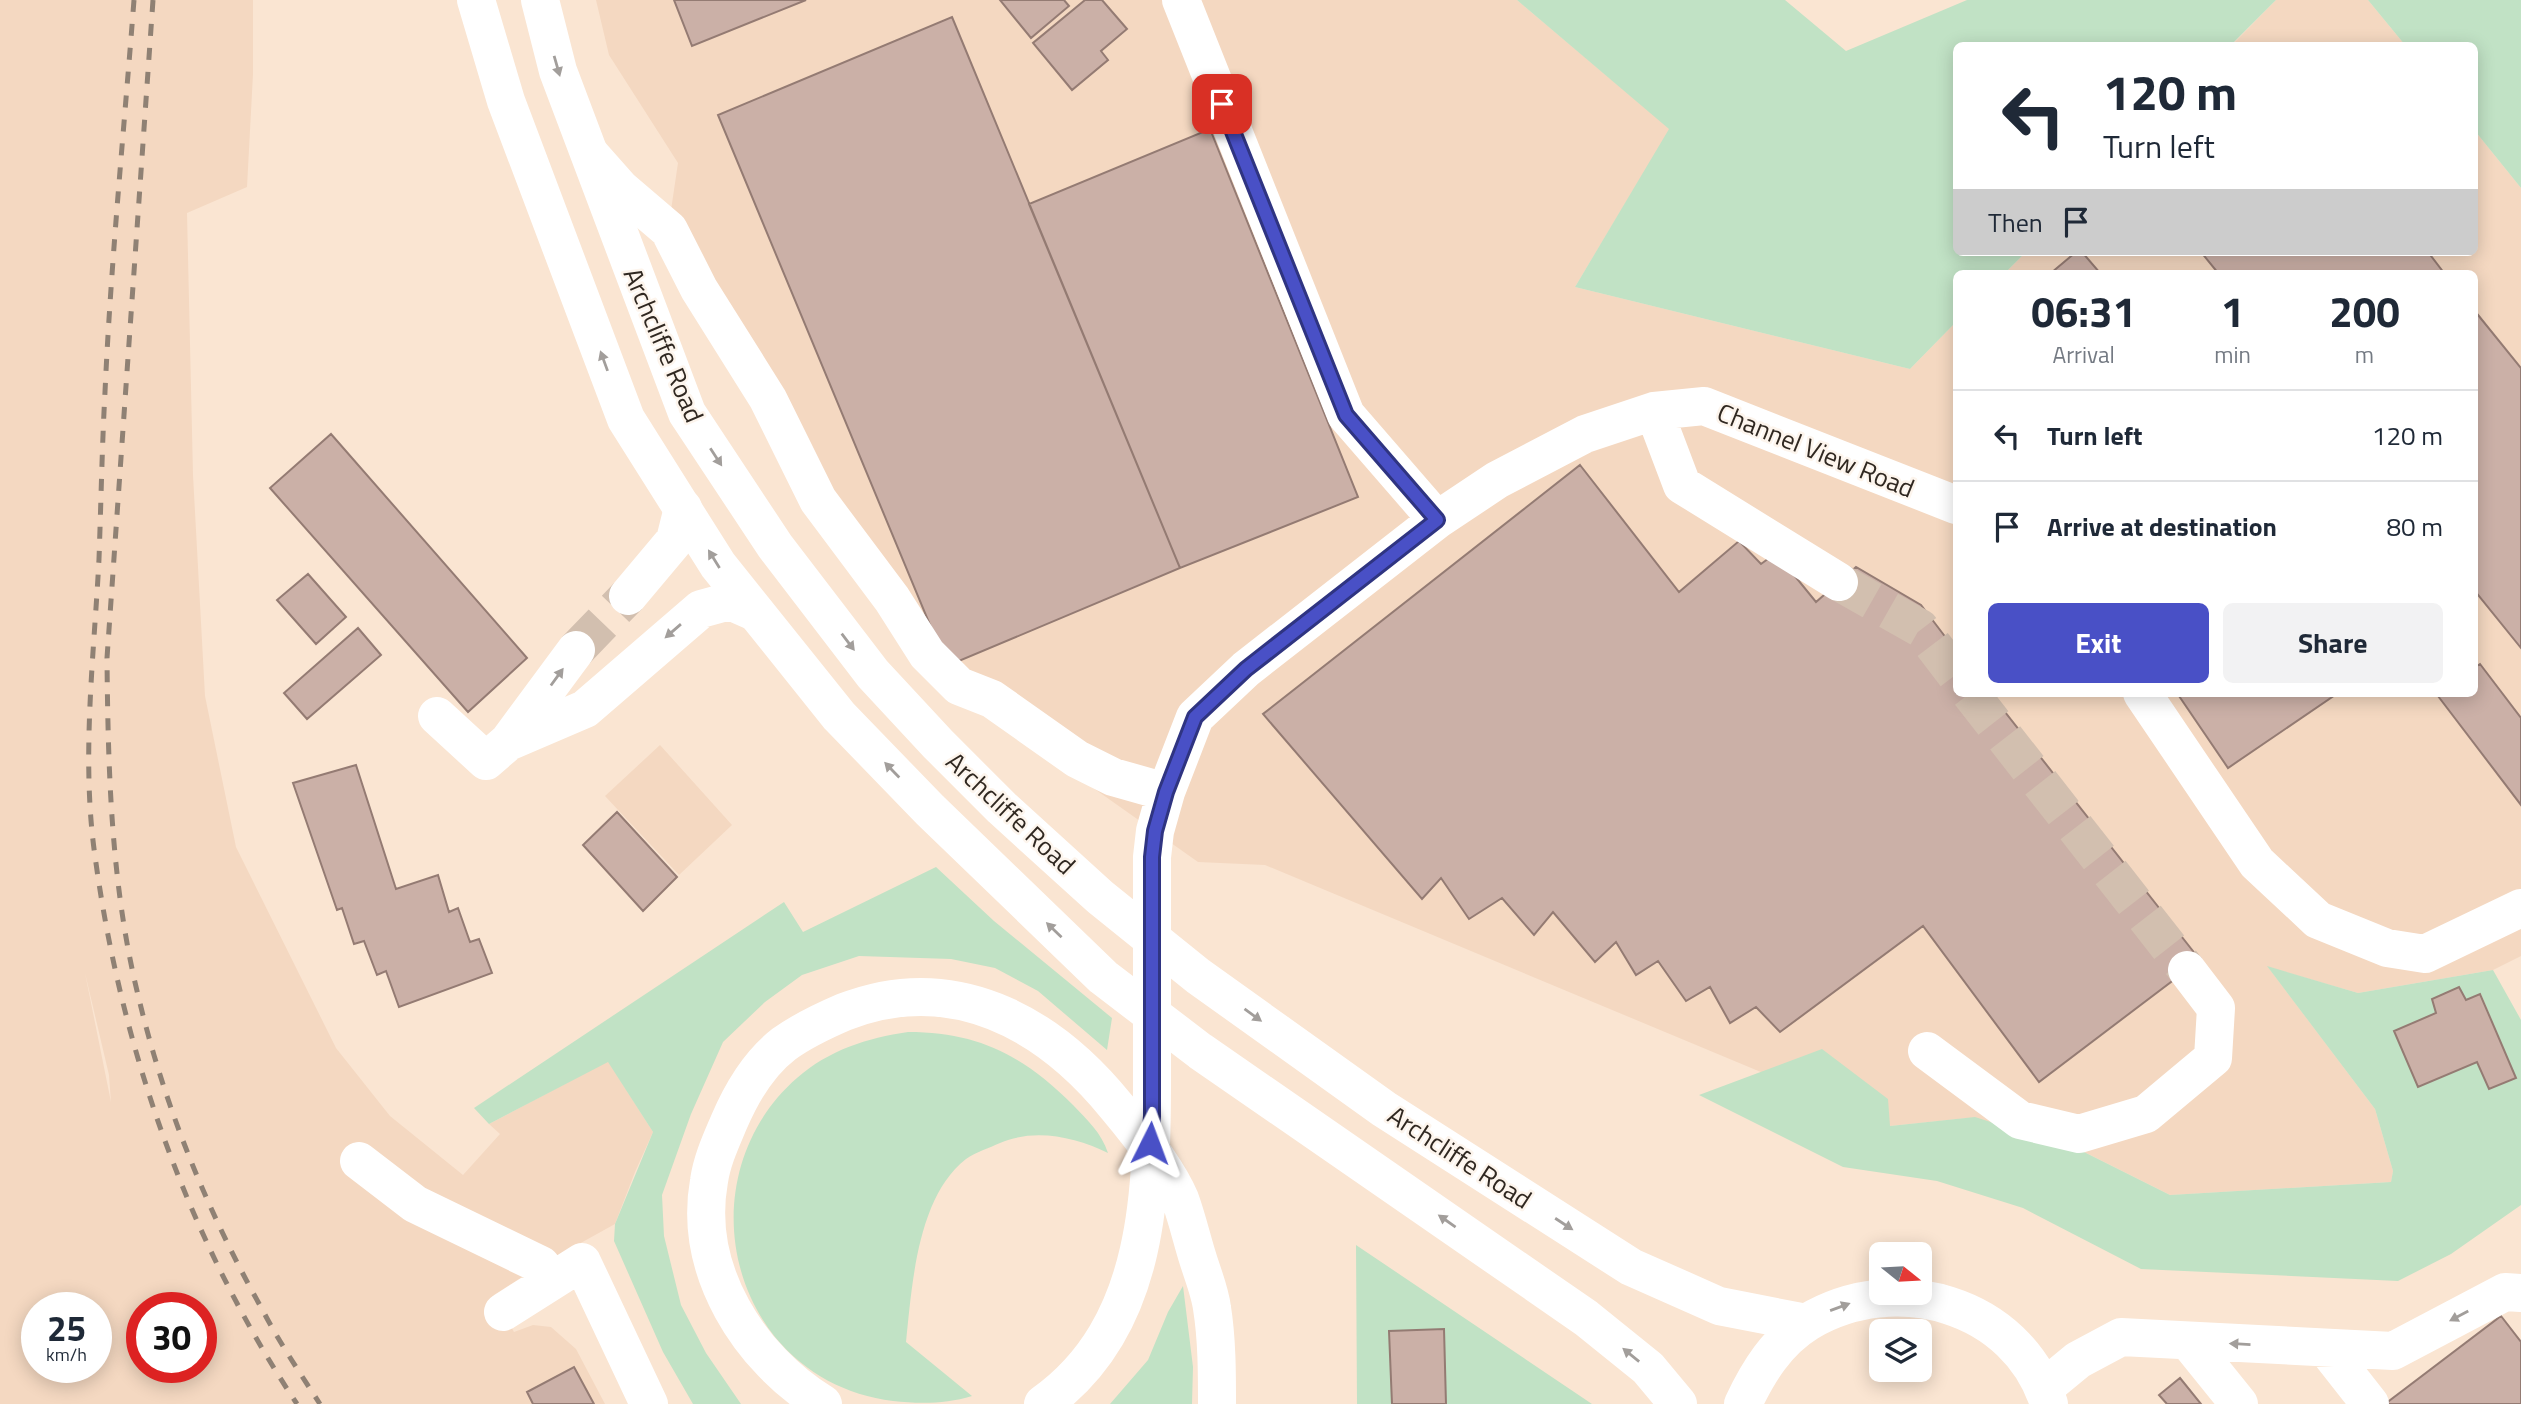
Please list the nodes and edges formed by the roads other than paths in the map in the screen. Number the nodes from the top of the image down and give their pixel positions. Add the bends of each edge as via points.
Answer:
1 (476, 0) edge
2 (540, 0) edge
3 (1181, 0) edge
4 (587, 150) junction
5 (1654, 411) junction
6 (1953, 505) edge
7 (683, 508) junction
8 (1437, 520) junction
9 (1839, 582) tunnel mouth
10 (628, 596) tunnel mouth
11 (755, 612) junction
12 (576, 650) tunnel mouth
13 (2145, 697) edge
14 (437, 716) dead end
15 (508, 742) junction
16 (1166, 792) junction
17 (2521, 908) edge
18 (2187, 970) tunnel mouth
19 (1927, 1051) dead end
20 (359, 1161) dead end
21 (550, 1282) junction
22 (2521, 1293) edge
23 (503, 1312) dead end
24 (1806, 1323) junction
25 (2189, 1342) junction
26 (2326, 1348) junction
27 (2046, 1396) edge
28 (649, 1404) edge
29 (823, 1404) edge
30 (1042, 1404) edge
31 (1217, 1404) edge
32 (1678, 1404) edge
33 (1743, 1404) edge
34 (2239, 1404) edge
35 (2370, 1404) edge

7 -> 1 main road, Archcliffe Road via 626,419 506,101
2 -> 4 main road, Archcliffe Road via 558,71
3 - 8 main road via 1346,415
4 - 16 main road via 621,189 669,230 699,289 768,399 818,500 927,654 959,686 992,699 1077,759 1113,777
4 -> 24 main road, Archcliffe Road via 687,413 775,546 873,674 1002,808 1100,897 1198,976 1384,1109 1631,1267 1719,1306
5 - 6 main road, Channel View Road via 1704,406
5 - 8 main road, Channel View Road via 1585,434 1497,481
5 - 9 main road via 1682,485
7 - 10 main road via 675,540
11 -> 7 main road, Archcliffe Road via 718,565
8 - 16 main road, Channel View Road via 1246,669 1195,717
11 -> 15 main road via 730,601 701,609 585,709
32 -> 11 main road, Archcliffe Road via 1648,1368 1586,1318 1200,1051 1103,977 839,716
15 -> 12 main road
13 - 17 main road via 2257,863 2318,920 2387,948 2425,954
14 - 15 main road via 486,761
16 - 30 main road, Channel View Road via 1152,857 1152,1116 1145,1226 1119,1314 1094,1357
18 - 19 main road via 2216,1009 2213,1058 2146,1114 2079,1134 2020,1120
20 - 21 main road via 415,1204 541,1265
21 - 23 main road
21 - 28 main road via 582,1262
22 -> 26 main road via 2505,1292 2393,1350
24 -> 27 main road via 1837,1307 1871,1298 1905,1296 1940,1302 1972,1314 2001,1334 2025,1358
24 - 33 main road via 1778,1347 1756,1376
26 -> 25 main road
25 - 27 main road via 2121,1336 2078,1360
25 - 34 main road
26 - 35 main road
29 - 31 main road via 796,1388 768,1361 740,1326 721,1290 706,1218 718,1149 755,1074 783,1045 821,1021 858,1007 899,997 939,997 983,1006 1027,1025 1095,1082 1143,1138 1179,1198 1212,1306

